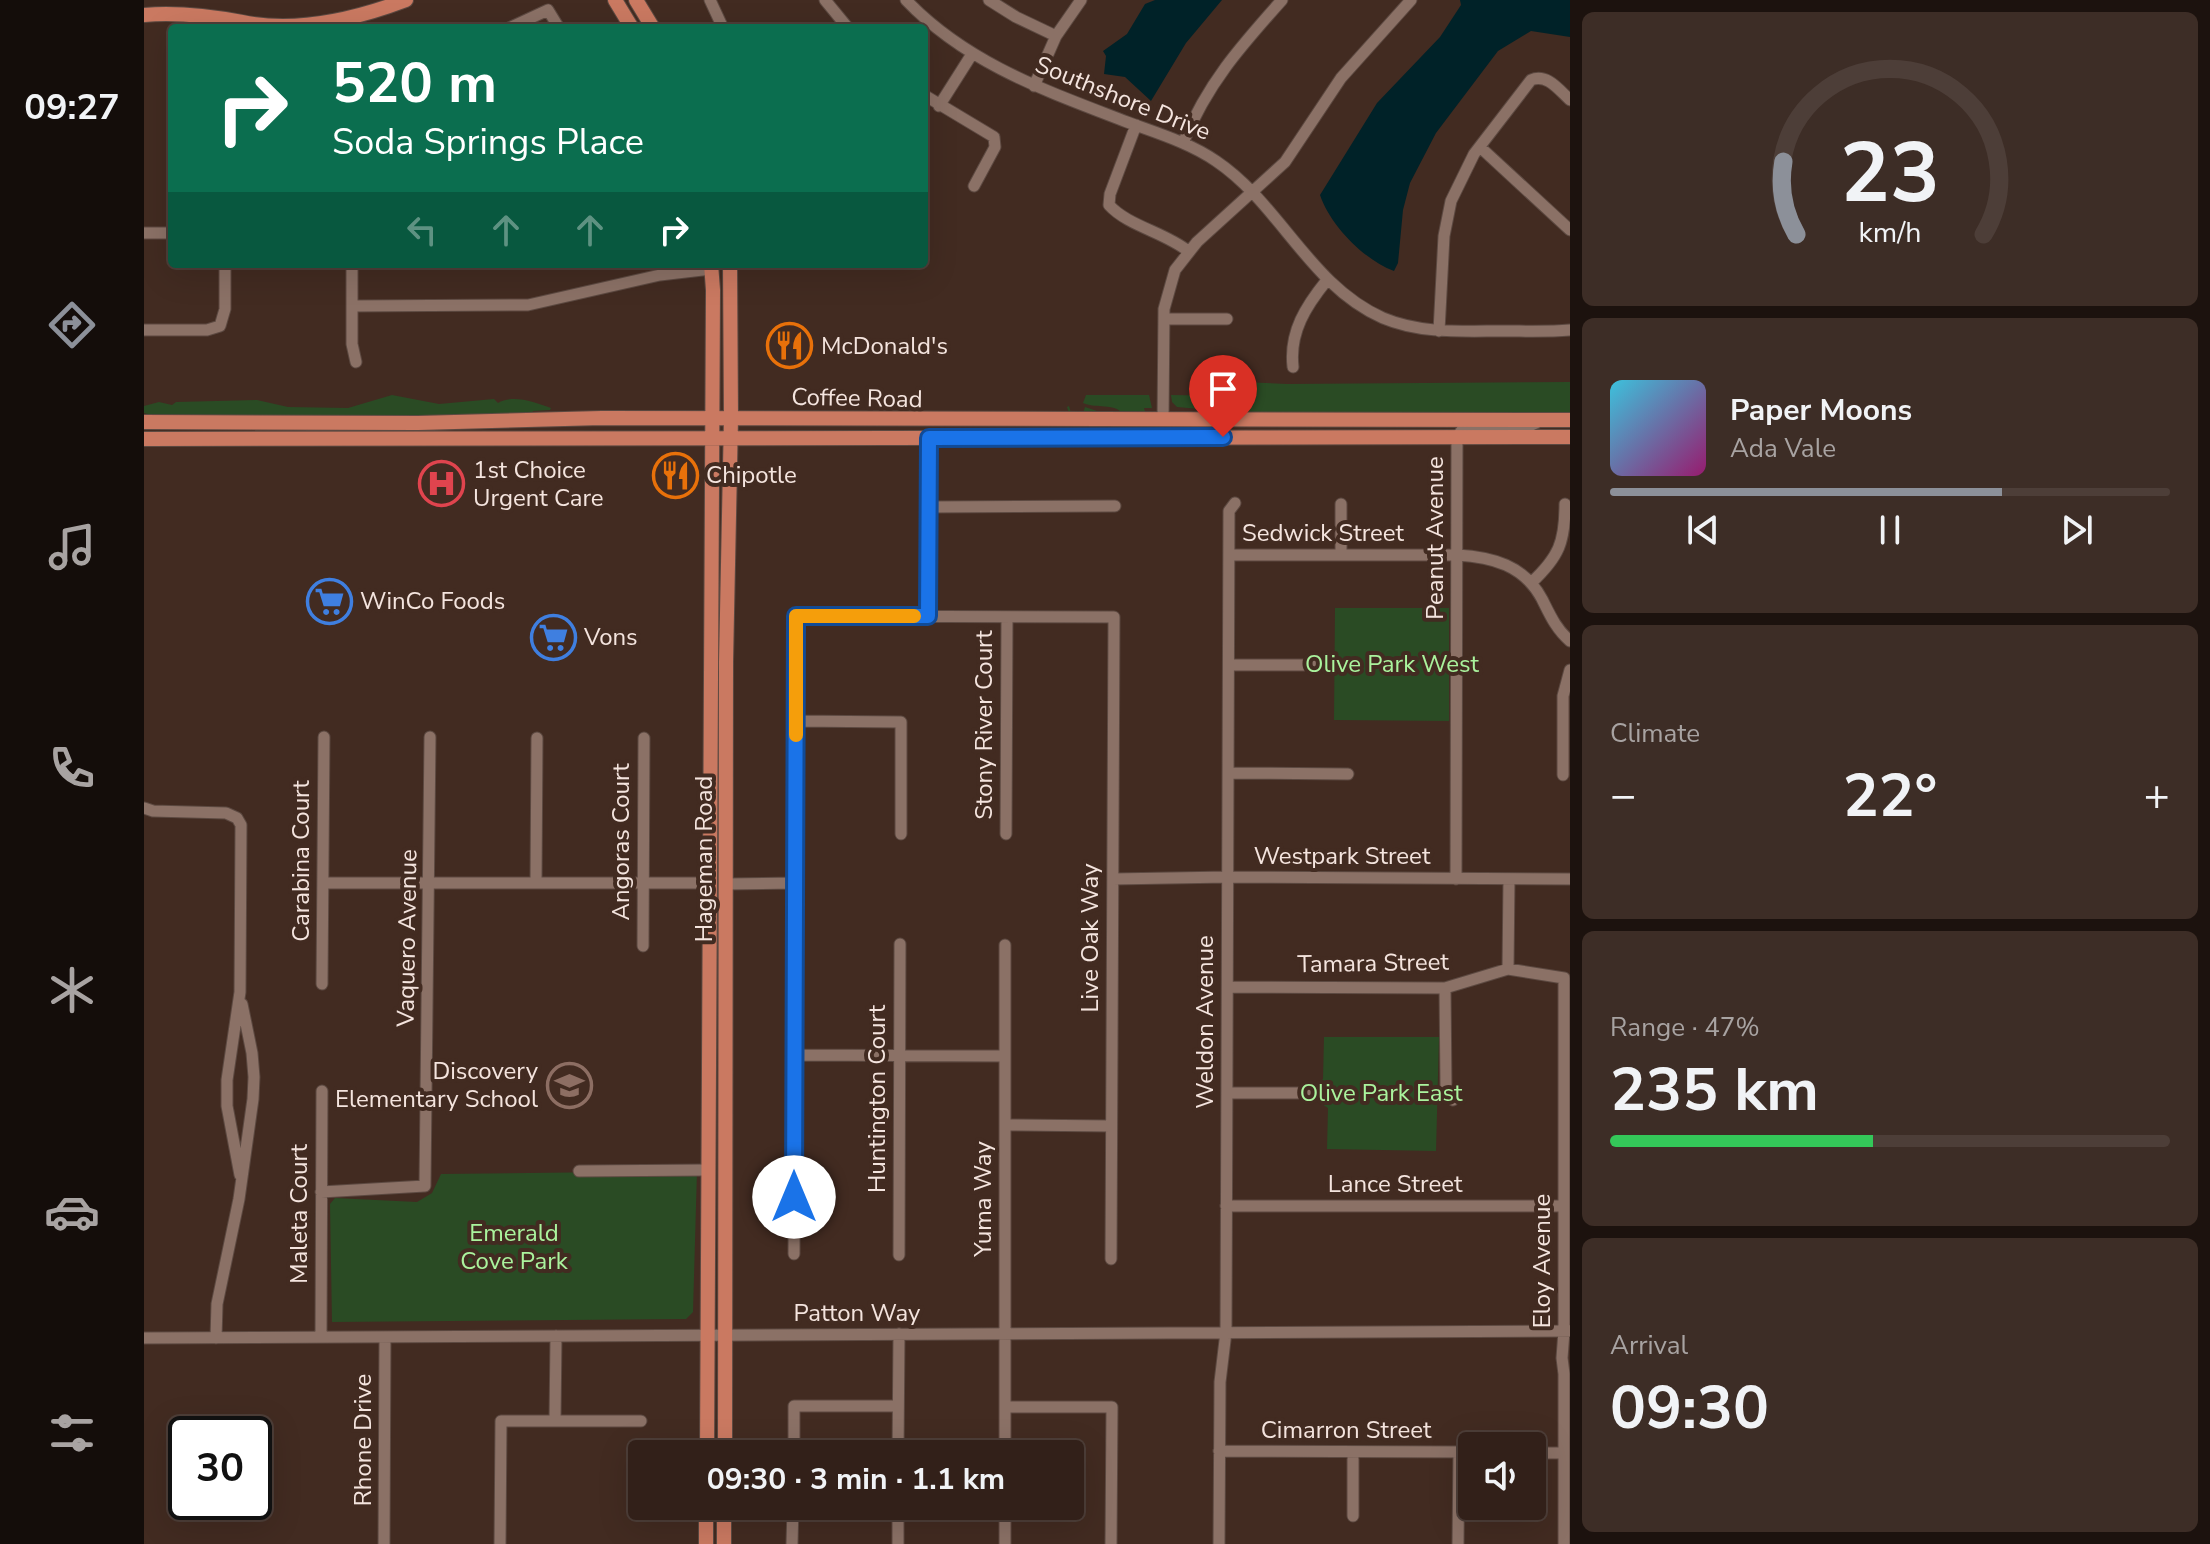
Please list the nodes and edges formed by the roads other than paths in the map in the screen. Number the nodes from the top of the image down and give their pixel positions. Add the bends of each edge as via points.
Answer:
1 (406, 0) edge
2 (615, 0) edge
3 (636, 0) edge
4 (710, 0) edge
5 (825, 0) edge
6 (989, 0) edge
7 (1081, 0) edge
8 (1282, 0) edge
9 (1411, 0) edge
10 (911, 2) edge
11 (144, 15) edge
12 (337, 24) edge
13 (518, 24) edge
14 (557, 24) edge
15 (630, 24) edge
16 (651, 24) edge
17 (721, 24) edge
18 (845, 24) edge
19 (1056, 36) junction
20 (972, 54) junction
21 (1034, 86) junction
22 (928, 98) edge
23 (1570, 100) edge
24 (939, 106) junction
25 (1136, 125) junction
26 (1183, 143) junction
27 (1480, 147) junction
28 (974, 186) dead end
29 (1252, 193) junction
30 (1570, 230) edge
31 (144, 233) edge
32 (168, 233) edge
33 (1188, 251) junction
34 (225, 268) edge
35 (352, 268) edge
36 (702, 268) edge
37 (714, 268) edge
38 (716, 268) edge
39 (730, 268) edge
40 (1327, 280) junction
41 (732, 291) junction
42 (352, 306) junction
43 (1164, 319) junction
44 (1227, 319) dead end
45 (144, 330) edge
46 (1570, 330) edge
47 (1439, 331) junction
48 (356, 362) dead end
49 (1293, 367) dead end
50 (711, 418) junction
51 (731, 418) junction
52 (1062, 420) junction
53 (1163, 420) junction
54 (1541, 420) junction
55 (1570, 420) edge
56 (144, 422) edge
57 (978, 437) junction
58 (1457, 437) junction
59 (1570, 437) edge
60 (929, 438) junction
61 (144, 439) edge
62 (711, 440) junction
63 (730, 440) junction
64 (1235, 503) dead end
65 (1341, 504) dead end
66 (1565, 504) dead end
67 (1115, 506) dead end
68 (929, 507) junction
69 (1229, 555) junction
70 (1341, 555) junction
71 (1457, 555) junction
72 (711, 580) junction
73 (1531, 583) junction
74 (928, 616) junction
75 (1007, 617) junction
76 (1570, 641) edge
77 (726, 662) junction
78 (1229, 665) junction
79 (1317, 665) dead end
80 (1570, 670) edge
81 (796, 721) junction
82 (324, 737) dead end
83 (430, 737) dead end
84 (537, 738) dead end
85 (644, 738) dead end
86 (1228, 773) junction
87 (1348, 774) dead end
88 (1563, 775) dead end
89 (711, 795) junction
90 (147, 811) edge
91 (901, 834) dead end
92 (1006, 834) dead end
93 (1228, 877) junction
94 (1113, 879) junction
95 (1456, 879) junction
96 (1509, 879) junction
97 (1570, 879) edge
98 (323, 883) junction
99 (430, 883) junction
100 (536, 883) junction
101 (643, 883) junction
102 (709, 883) junction
103 (795, 883) junction
104 (727, 884) junction
105 (900, 944) dead end
106 (1005, 945) dead end
107 (643, 946) dead end
108 (726, 956) junction
109 (1508, 969) junction
110 (1564, 978) joint
111 (322, 984) dead end
112 (1228, 987) junction
113 (1445, 988) junction
114 (240, 992) junction
115 (794, 1055) junction
116 (900, 1055) junction
117 (1005, 1056) junction
118 (322, 1091) dead end
119 (1227, 1093) junction
120 (1307, 1093) dead end
121 (1453, 1100) dead end
122 (1005, 1125) junction
123 (1111, 1126) junction
124 (708, 1170) junction
125 (579, 1171) dead end
126 (240, 1175) junction
127 (321, 1192) junction
128 (1226, 1206) junction
129 (1564, 1206) junction
130 (794, 1254) dead end
131 (899, 1255) dead end
132 (1111, 1259) dead end
133 (1567, 1331) edge
134 (1226, 1332) junction
135 (899, 1334) junction
136 (1006, 1334) junction
137 (707, 1335) junction
138 (726, 1335) junction
139 (556, 1336) junction
140 (321, 1337) junction
141 (385, 1337) junction
142 (144, 1338) edge
143 (216, 1338) junction
144 (898, 1406) junction
145 (1005, 1407) junction
146 (555, 1421) junction
147 (641, 1421) dead end
148 (707, 1440) edge
149 (725, 1440) edge
150 (794, 1440) edge
151 (898, 1440) edge
152 (1005, 1440) edge
153 (1219, 1451) junction
154 (1353, 1452) junction
155 (1458, 1452) edge
156 (1546, 1453) edge
157 (1564, 1453) junction
158 (1353, 1516) dead end
159 (706, 1520) edge
160 (724, 1520) edge
161 (793, 1520) edge
162 (898, 1520) edge
163 (1005, 1520) edge
164 (1458, 1520) edge
165 (384, 1544) edge
166 (500, 1544) edge
167 (706, 1544) edge
168 (724, 1544) edge
169 (792, 1544) edge
170 (898, 1544) edge
171 (1005, 1544) edge
172 (1111, 1544) edge
173 (1219, 1544) edge
174 (1458, 1544) edge
175 (1564, 1544) edge

1 - 12 main road
2 - 15 main road
3 - 16 main road
4 - 17 street
5 - 18 street
6 - 19 street
7 - 19 street
8 - 26 street via 1212,82
9 - 29 street via 1341,78 1285,162
10 - 20 street, Southshore Drive
11 - 12 main road
13 - 14 street via 548,10
19 - 21 street
20 - 21 street, Southshore Drive
20 - 24 street
21 - 25 street, Southshore Drive
22 - 24 street
23 - 27 street via 1546,79 1531,80
24 - 28 street via 994,137 995,147
25 - 26 street, Southshore Drive
25 - 33 street via 1109,205
26 - 29 street, Southshore Drive via 1215,160
27 - 30 street
27 - 47 street via 1457,185 1446,218
29 - 33 street
29 - 40 street, Southshore Drive
31 - 32 street
33 - 43 street via 1170,282
34 - 45 street via 220,326
35 - 42 street
36 - 42 street via 528,305
37 - 50 main road, Hageman Road
38 - 41 main road
39 - 41 main road, Hageman Road
40 - 47 street, Southshore Drive via 1383,318
40 - 49 street via 1293,339
41 - 51 main road, Hageman Road
42 - 48 street
43 - 44 street
43 - 53 street
46 - 47 street, Southshore Drive
50 - 51 main road, Coffee Road
50 - 56 main road, Coffee Road
50 - 62 main road, Hageman Road
51 - 52 main road, Coffee Road
51 - 63 main road, Hageman Road
52 - 53 main road, Coffee Road
52 - 57 main road via 1051,428 987,430
53 - 54 main road, Coffee Road
54 - 55 main road, Coffee Road
54 - 58 street via 1525,428 1462,430
57 - 58 main road, Coffee Road
57 - 60 main road, Coffee Road
58 - 59 main road, Coffee Road
58 - 71 street, Peanut Avenue
60 - 63 main road, Coffee Road
60 - 68 street
61 - 62 main road, Coffee Road
62 - 63 main road, Coffee Road
62 - 72 main road, Hageman Road
63 - 77 main road, Hageman Road
64 - 69 street, Weldon Avenue via 1229,511
65 - 70 street
66 - 73 street via 1560,547
67 - 68 street
68 - 74 street
69 - 70 street, Sedwick Street
69 - 78 street, Weldon Avenue
70 - 71 street, Sedwick Street
71 - 73 street, Sedwick Street via 1501,562
71 - 95 street, Peanut Avenue
72 - 77 main road via 719,589
72 - 89 main road, Hageman Road
73 - 76 street, Sedwick Street
74 - 75 street
74 - 81 street via 796,616
75 - 92 street, Stony River Court
75 - 94 street, Live Oak Way via 1114,617
77 - 104 main road, Hageman Road
78 - 79 street
78 - 86 street, Weldon Avenue
80 - 88 street via 1563,696
81 - 91 street via 901,722
81 - 103 street
82 - 98 street, Carabina Court
83 - 99 street, Vaquero Avenue
84 - 100 street
85 - 101 street, Angoras Court
86 - 87 street
86 - 93 street, Weldon Avenue
89 - 102 main road, Hageman Road
89 - 104 main road via 719,874
90 - 114 street via 226,813 241,825
93 - 94 street, Westpark Street
93 - 95 street, Westpark Street
93 - 112 street, Weldon Avenue
94 - 123 street, Live Oak Way
95 - 96 street, Westpark Street
96 - 97 street, Westpark Street
96 - 109 street
98 - 99 street
98 - 111 street, Carabina Court
99 - 100 street
99 - 127 street, Vaquero Avenue via 425,1186
100 - 101 street
101 - 102 street
101 - 107 street, Angoras Court
102 - 108 main road via 719,889 719,939
102 - 124 main road, Hageman Road
103 - 104 street
103 - 115 street
104 - 108 main road, Hageman Road
105 - 116 street, Huntington Court
106 - 117 street, Yuma Way
108 - 138 main road, Hageman Road
109 - 110 street, Tamara Street
109 - 113 street, Tamara Street
110 - 129 street, Eloy Avenue
112 - 113 street, Tamara Street
112 - 119 street, Weldon Avenue
113 - 121 street via 1446,1087
114 - 126 street via 254,1077
114 - 126 street via 227,1080
115 - 116 street
115 - 130 street
116 - 117 street
116 - 131 street, Huntington Court
117 - 122 street, Yuma Way
118 - 127 street, Maleta Court
119 - 120 street
119 - 128 street, Weldon Avenue
122 - 123 street
122 - 136 street, Yuma Way
123 - 132 street, Live Oak Way
124 - 125 street
124 - 137 main road, Hageman Road
126 - 143 street
127 - 140 street, Maleta Court
128 - 129 street, Lance Street
128 - 134 street, Weldon Avenue
129 - 133 street, Eloy Avenue
133 - 134 street, Patton Way
133 - 157 street, Eloy Avenue via 1562,1358
134 - 136 street, Patton Way
134 - 153 street, Weldon Avenue
135 - 136 street, Patton Way
135 - 138 street, Patton Way
135 - 144 street
136 - 145 street, Yuma Way
137 - 138 street, Patton Way
137 - 139 street, Patton Way
137 - 148 main road, Hageman Road
138 - 149 main road, Hageman Road
139 - 141 street, Patton Way
139 - 146 street
140 - 141 street, Patton Way
140 - 143 street, Patton Way
141 - 165 street, Rhone Drive
142 - 143 street, Patton Way
144 - 150 street via 794,1406
144 - 151 street
145 - 152 street, Yuma Way
145 - 172 street via 1112,1407
146 - 147 street
146 - 166 street via 501,1421
153 - 154 street, Cimarron Street
153 - 173 street, Weldon Avenue
154 - 155 street, Cimarron Street
154 - 158 street
156 - 157 street
157 - 175 street, Eloy Avenue
159 - 167 main road
160 - 168 main road
161 - 169 street
162 - 170 street
163 - 171 street
164 - 174 street

